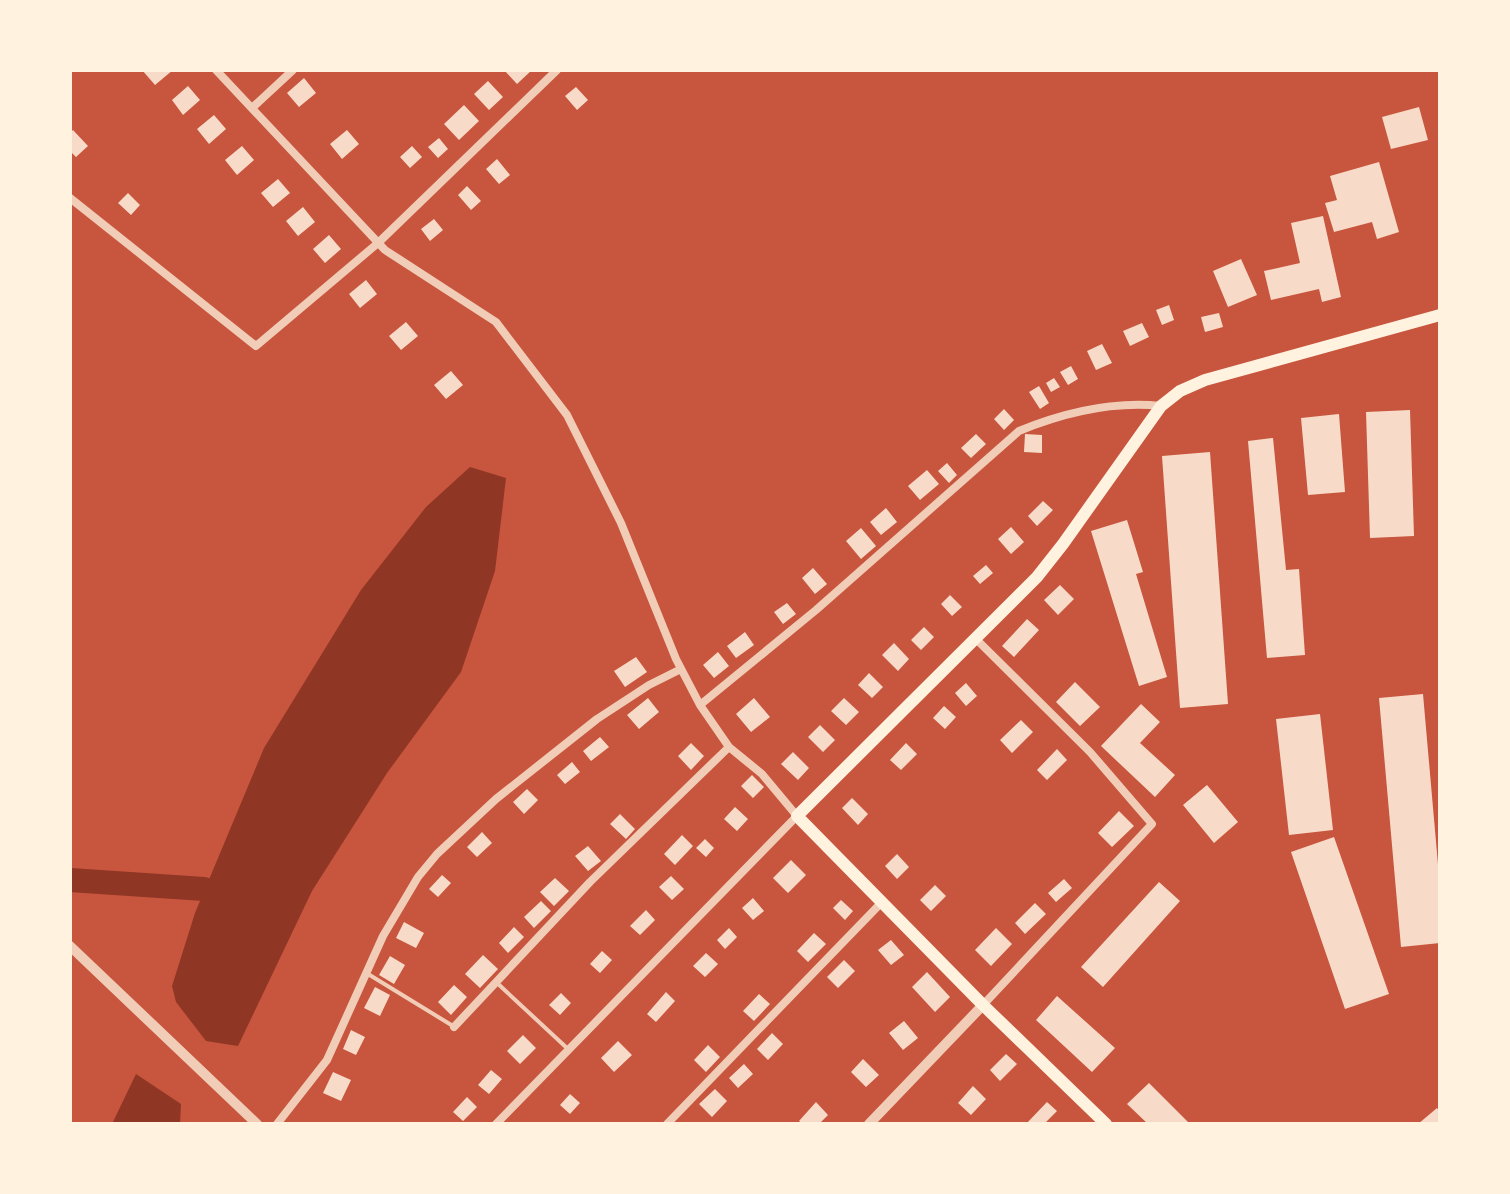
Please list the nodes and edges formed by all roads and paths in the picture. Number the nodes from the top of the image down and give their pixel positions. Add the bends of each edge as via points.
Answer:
1 (216, 70) edge
2 (293, 70) edge
3 (557, 70) edge
4 (252, 108) junction
5 (70, 198) edge
6 (378, 243) junction
7 (1440, 315) edge
8 (1161, 406) junction
9 (976, 639) junction
10 (681, 669) junction
11 (700, 705) junction
12 (729, 747) junction
13 (797, 816) junction
14 (882, 902) junction
15 (70, 946) edge
16 (366, 973) junction
17 (496, 982) junction
18 (983, 1005) junction
19 (454, 1027) joint
20 (568, 1049) junction
21 (257, 1124) edge
22 (277, 1124) edge
23 (496, 1124) edge
24 (667, 1124) edge
25 (869, 1124) edge
26 (1106, 1124) edge

1 - 4 street
2 - 4 street
3 - 6 street
4 - 6 street
5 - 6 street via 256,346
6 - 10 street via 496,322 567,415 621,523
7 - 8 main road via 1205,380
8 - 9 main road via 1037,577
8 - 11 street via 1132,403 1050,418 1019,431
9 - 13 main road
9 - 18 street via 1090,752 1152,824
10 - 11 street
10 - 16 street via 597,719 437,854 399,906
11 - 12 street
12 - 13 street via 762,774
12 - 17 street
13 - 14 main road
13 - 20 street
14 - 18 main road
14 - 24 street
15 - 21 street
16 - 19 lane
16 - 22 street via 327,1060
17 - 19 street
17 - 20 lane
18 - 25 street
18 - 26 main road
20 - 23 street

